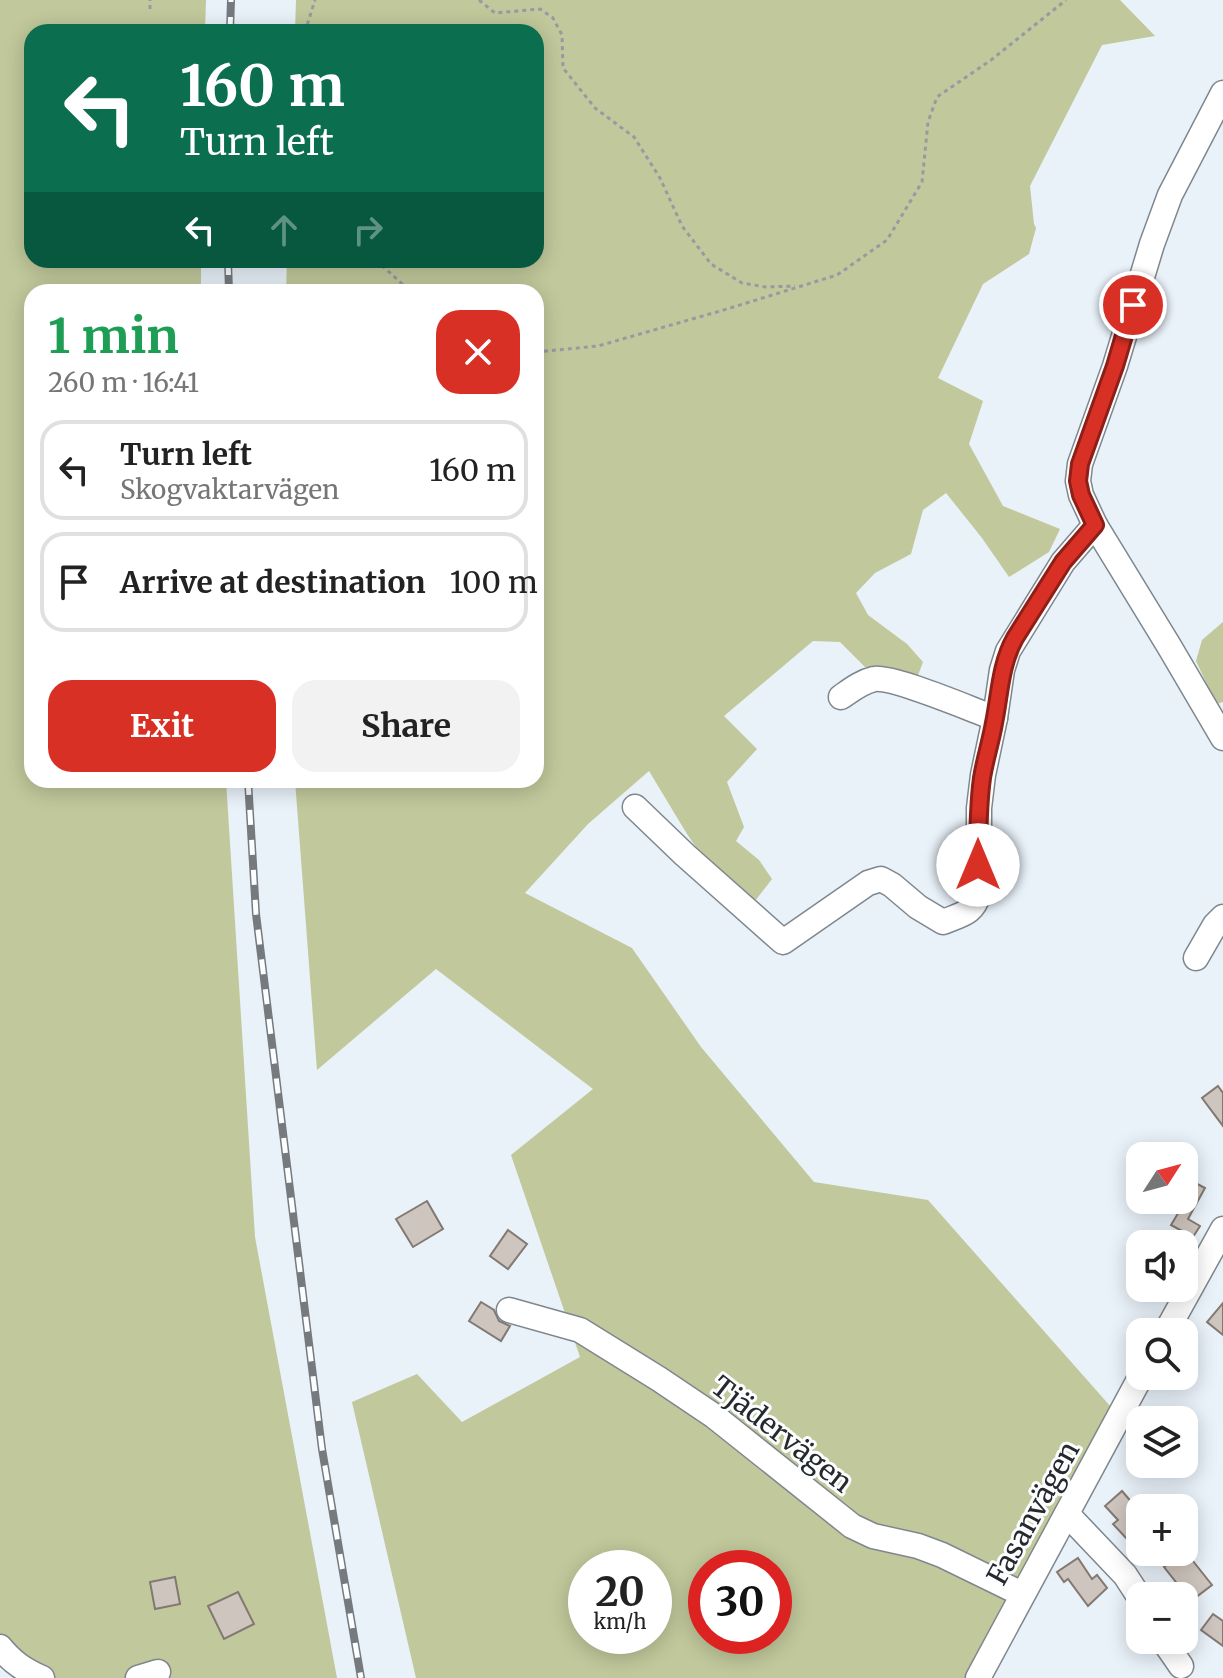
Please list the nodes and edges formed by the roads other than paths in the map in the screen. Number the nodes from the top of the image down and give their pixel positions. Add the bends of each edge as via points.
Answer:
1 (1223, 93) edge
2 (1212, 141) edge
3 (1095, 525) junction
4 (841, 697) dead end
5 (995, 718) junction
6 (1223, 738) edge
7 (635, 807) dead end
8 (1223, 917) edge
9 (1196, 958) dead end
10 (1223, 1229) edge
11 (509, 1310) dead end
12 (1174, 1318) edge
13 (1133, 1390) edge
14 (1067, 1514) junction
15 (1130, 1582) edge
16 (1022, 1594) junction
17 (0, 1647) edge
18 (1173, 1654) edge
19 (1181, 1666) dead end
20 (42, 1678) edge
21 (978, 1678) edge

1 - 2 street
2 - 3 street via 1170,195 1080,464 1081,495
3 - 5 street via 1063,562 1008,651
3 - 6 street
4 - 5 street via 871,680 891,680
5 - 7 street via 979,808 979,893 970,911 943,922 881,879 783,942
8 - 9 street
10 - 12 street
11 - 16 street, Tjädervägen via 580,1330 659,1379 852,1526 942,1555
13 - 14 street, Fasanvägen
14 - 15 street
14 - 16 street, Fasanvägen
16 - 21 street, Fasanvägen
17 - 20 street via 9,1659
18 - 19 street

